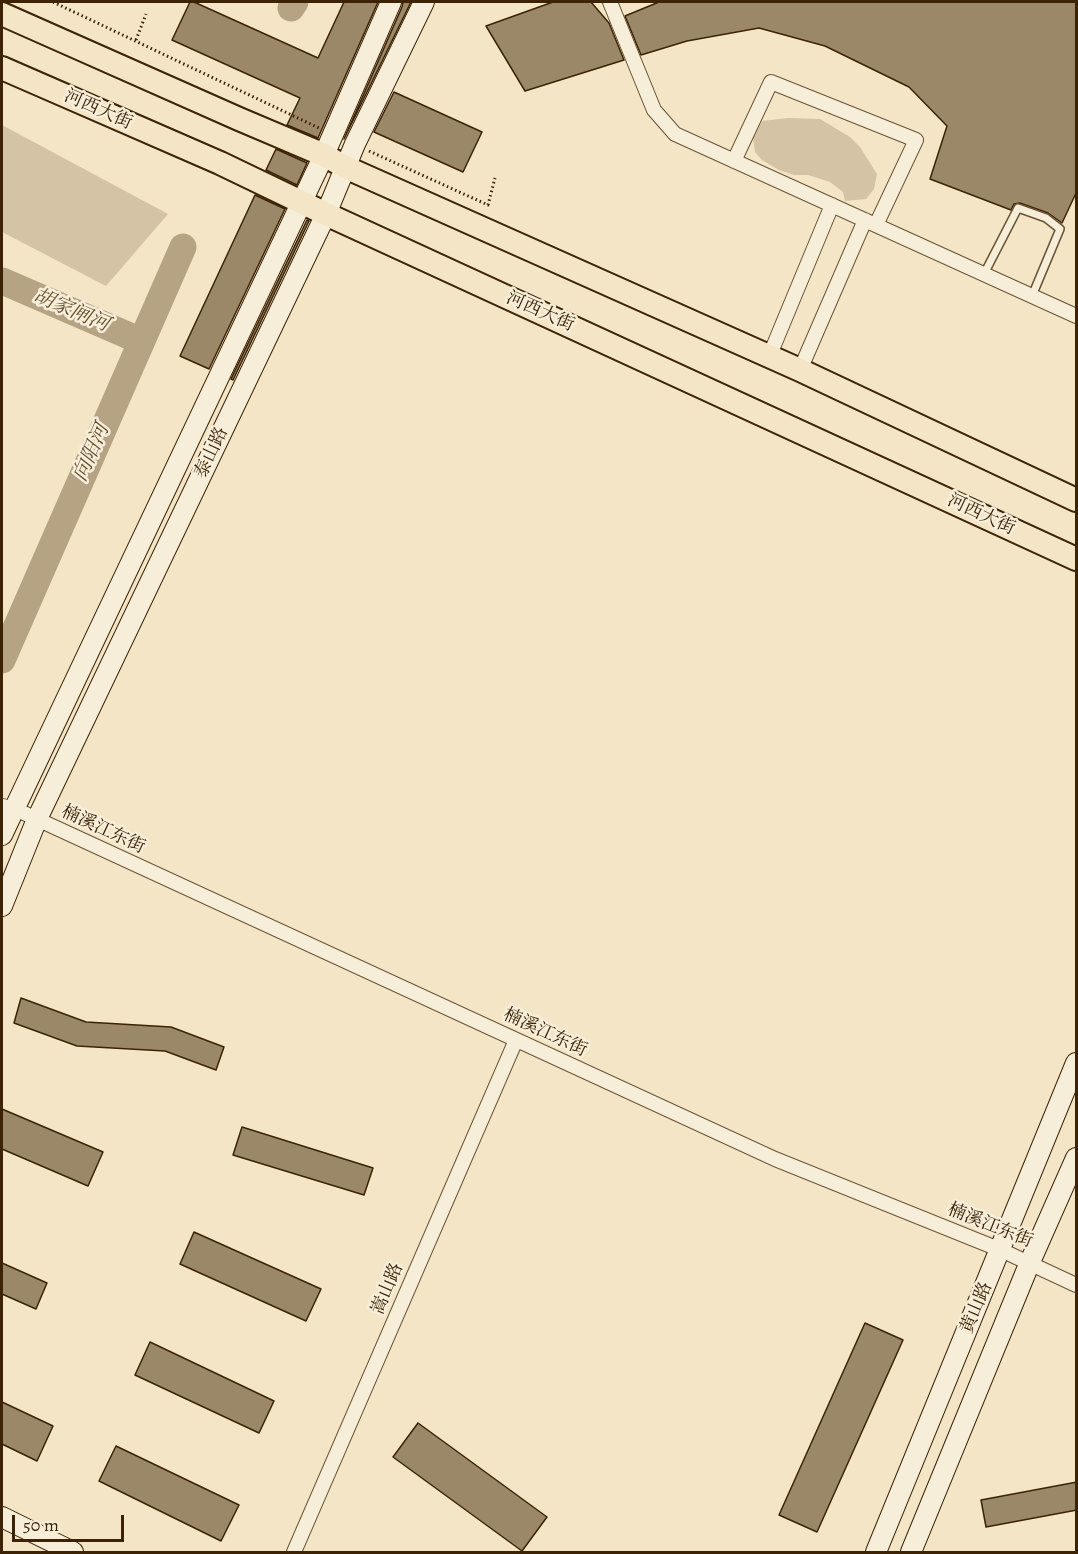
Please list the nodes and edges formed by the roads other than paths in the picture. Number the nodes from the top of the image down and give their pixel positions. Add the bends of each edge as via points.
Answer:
1 (391, 2) edge
2 (424, 2) edge
3 (610, 2) edge
4 (2, 14) edge
5 (2, 68) edge
6 (324, 154) junction
7 (734, 160) junction
8 (345, 167) junction
9 (301, 203) junction
10 (832, 205) junction
11 (326, 214) junction
12 (870, 222) junction
13 (984, 274) junction
14 (1032, 296) junction
15 (1077, 316) edge
16 (769, 357) junction
17 (800, 370) junction
18 (1077, 500) edge
19 (1077, 559) edge
20 (7, 807) edge
21 (37, 819) junction
22 (2, 835) edge
23 (2, 906) edge
24 (516, 1040) junction
25 (1077, 1063) edge
26 (1077, 1158) edge
27 (1001, 1250) junction
28 (1030, 1262) junction
29 (1077, 1285) edge
30 (2, 1517) edge
31 (74, 1552) edge
32 (294, 1552) edge
33 (876, 1552) edge
34 (912, 1552) edge

1 - 6 street, 泰山路
2 - 8 street, 泰山路
3 - 7 street via 654,110 675,134
4 - 6 main road
5 - 9 main road, 河西大街 via 220,163
6 - 8 main road
6 - 9 street, 泰山路
7 - 10 street
7 - 12 street via 771,82 916,140
8 - 11 street, 泰山路
8 - 16 main road
9 - 11 main road, 河西大街
9 - 20 street, 泰山路
10 - 12 street
10 - 16 street
11 - 19 main road, 河西大街
11 - 21 street, 泰山路
12 - 13 street
12 - 17 street
13 - 14 street
13 - 14 lane via 1018,208 1046,218 1060,229
14 - 15 street
16 - 17 main road
17 - 18 main road
20 - 21 street, 楠溪江东街
20 - 22 street, 泰山路
21 - 23 street, 泰山路
21 - 24 street, 楠溪江东街
24 - 27 street, 楠溪江东街 via 775,1159
24 - 32 street, 嵩山路
25 - 27 street, 黄山路
26 - 28 street, 黄山路
27 - 28 street, 楠溪江东街
27 - 33 street, 黄山路
28 - 29 street, 楠溪江东街
28 - 34 street, 黄山路
30 - 31 street

